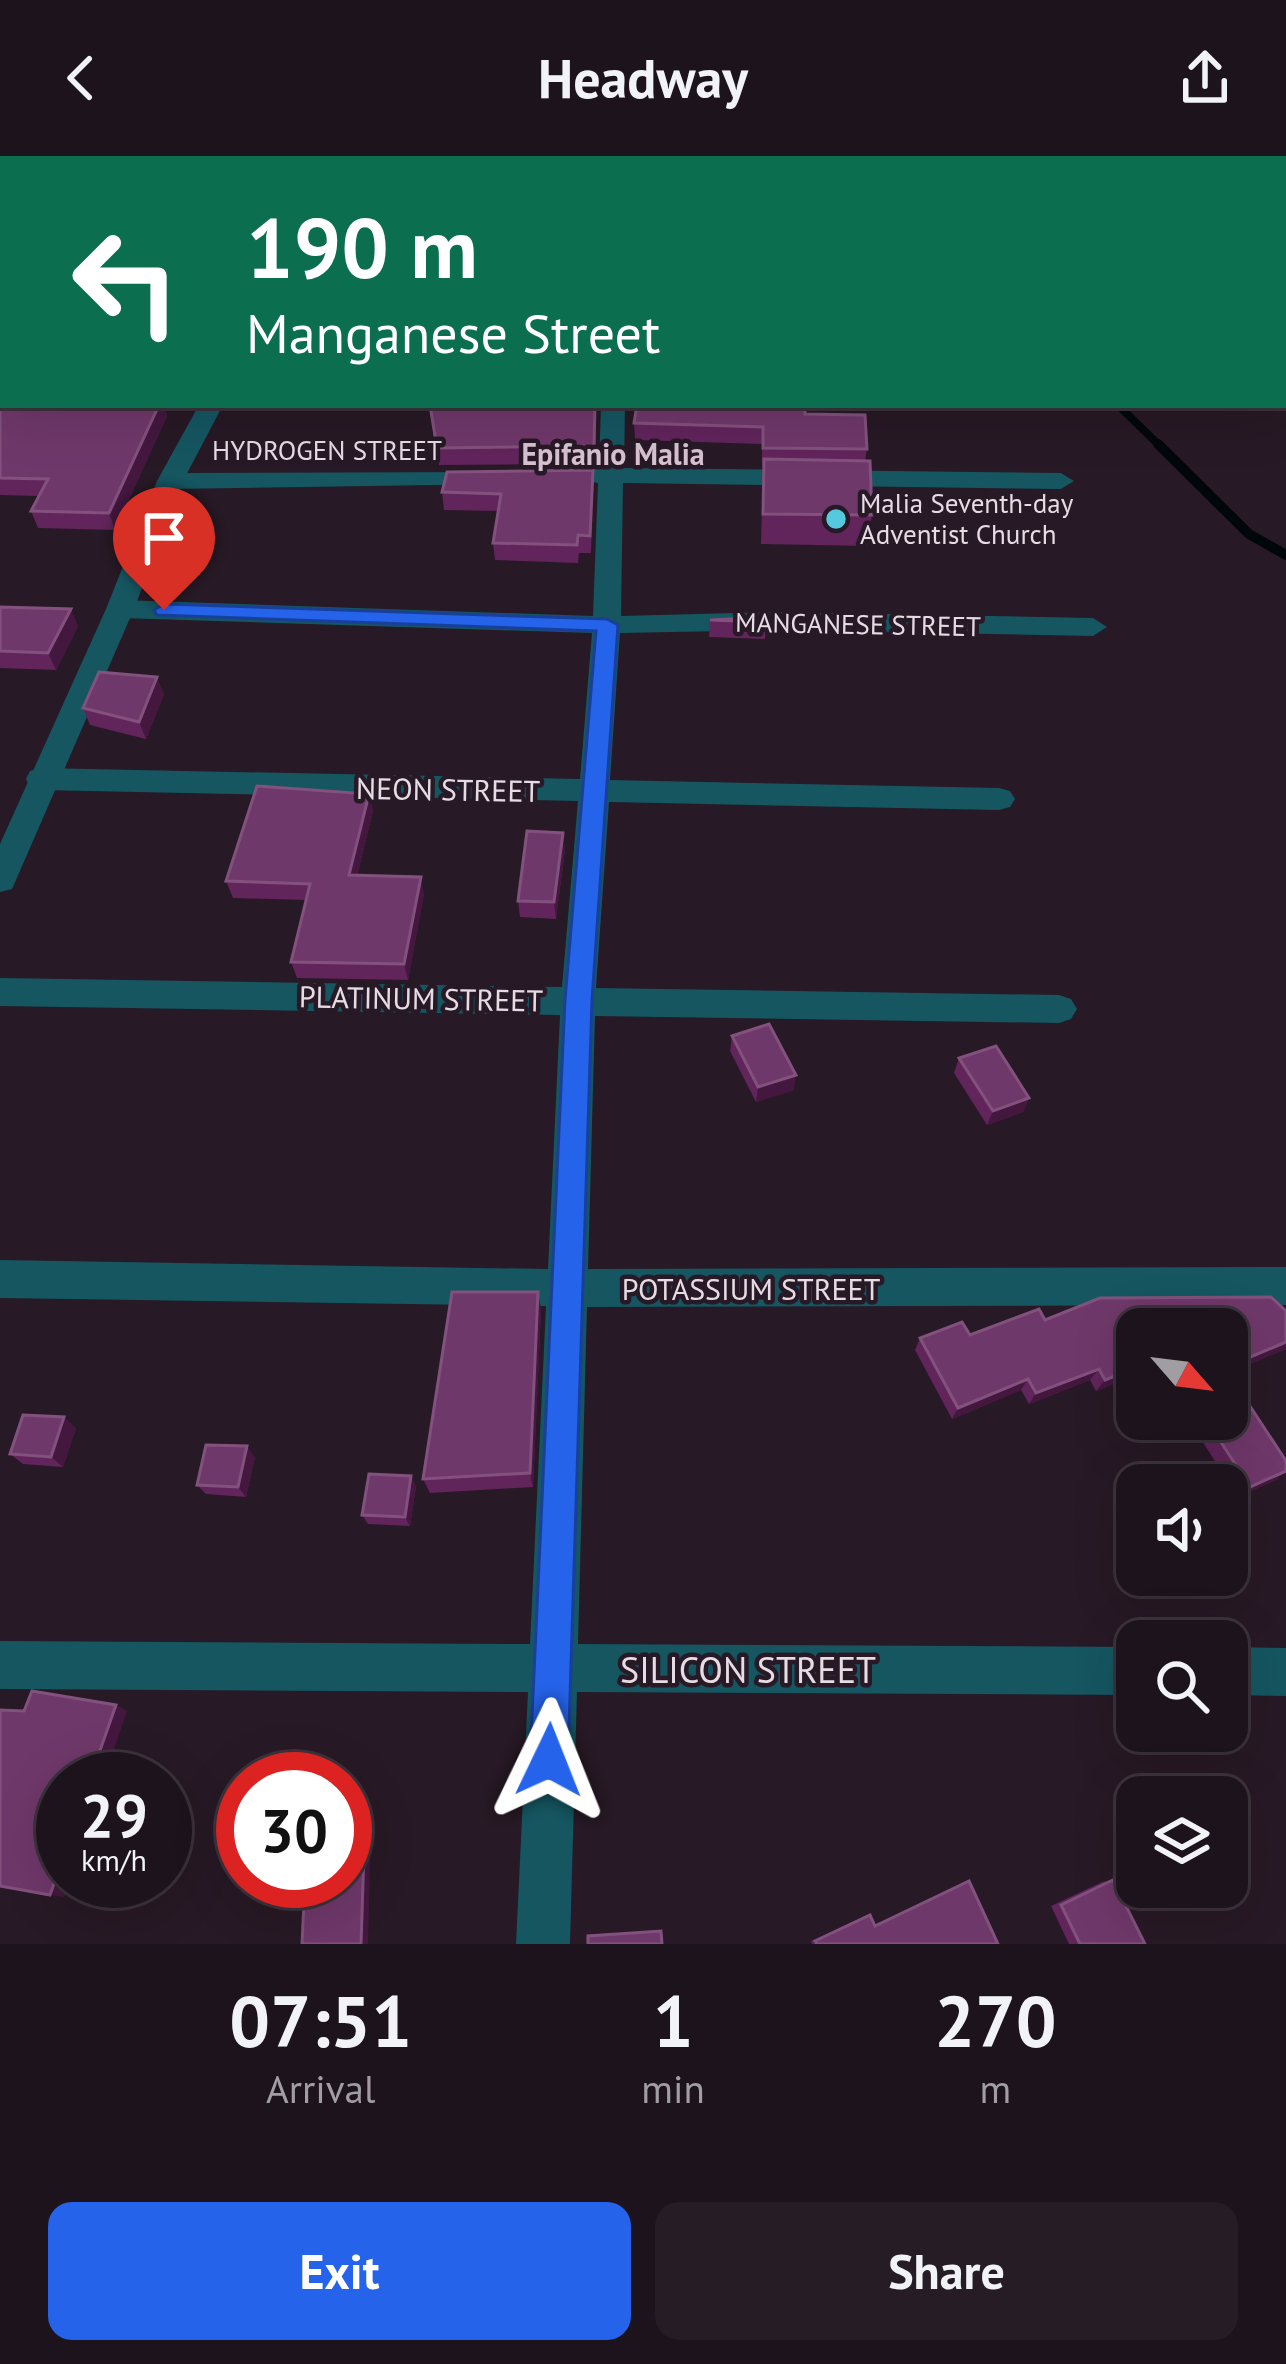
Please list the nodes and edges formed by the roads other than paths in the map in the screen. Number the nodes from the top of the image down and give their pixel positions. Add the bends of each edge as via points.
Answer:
1 (209, 408) edge
2 (613, 408) edge
3 (610, 475) junction
4 (565, 476) edge
5 (519, 478) edge
6 (170, 481) junction
7 (1061, 481) dead end
8 (120, 609) junction
9 (607, 625) junction
10 (1093, 627) dead end
11 (41, 779) junction
12 (594, 792) junction
13 (999, 799) dead end
14 (0, 880) edge
15 (0, 992) edge
16 (578, 1000) junction
17 (1059, 1009) dead end
18 (0, 1279) edge
19 (1286, 1286) edge
20 (567, 1288) junction
21 (0, 1665) edge
22 (552, 1667) junction
23 (1116, 1671) edge
24 (1248, 1671) edge
25 (1286, 1672) edge
26 (544, 1944) edge

1 - 6 street
2 - 3 street
3 - 4 street
3 - 7 street
3 - 9 street
5 - 6 street, HYDROGEN STREET
6 - 8 street
8 - 9 street, MANGANESE STREET
8 - 11 street
9 - 10 street, MANGANESE STREET
9 - 12 street
11 - 12 street, NEON STREET
11 - 14 street
12 - 13 street, NEON STREET
12 - 16 street
15 - 16 street, PLATINUM STREET
16 - 17 street, PLATINUM STREET
16 - 20 street
18 - 20 street, POTASSIUM STREET
19 - 20 street, POTASSIUM STREET
20 - 22 street
21 - 22 street, SILICON STREET
22 - 23 street, SILICON STREET
22 - 26 street
24 - 25 street

